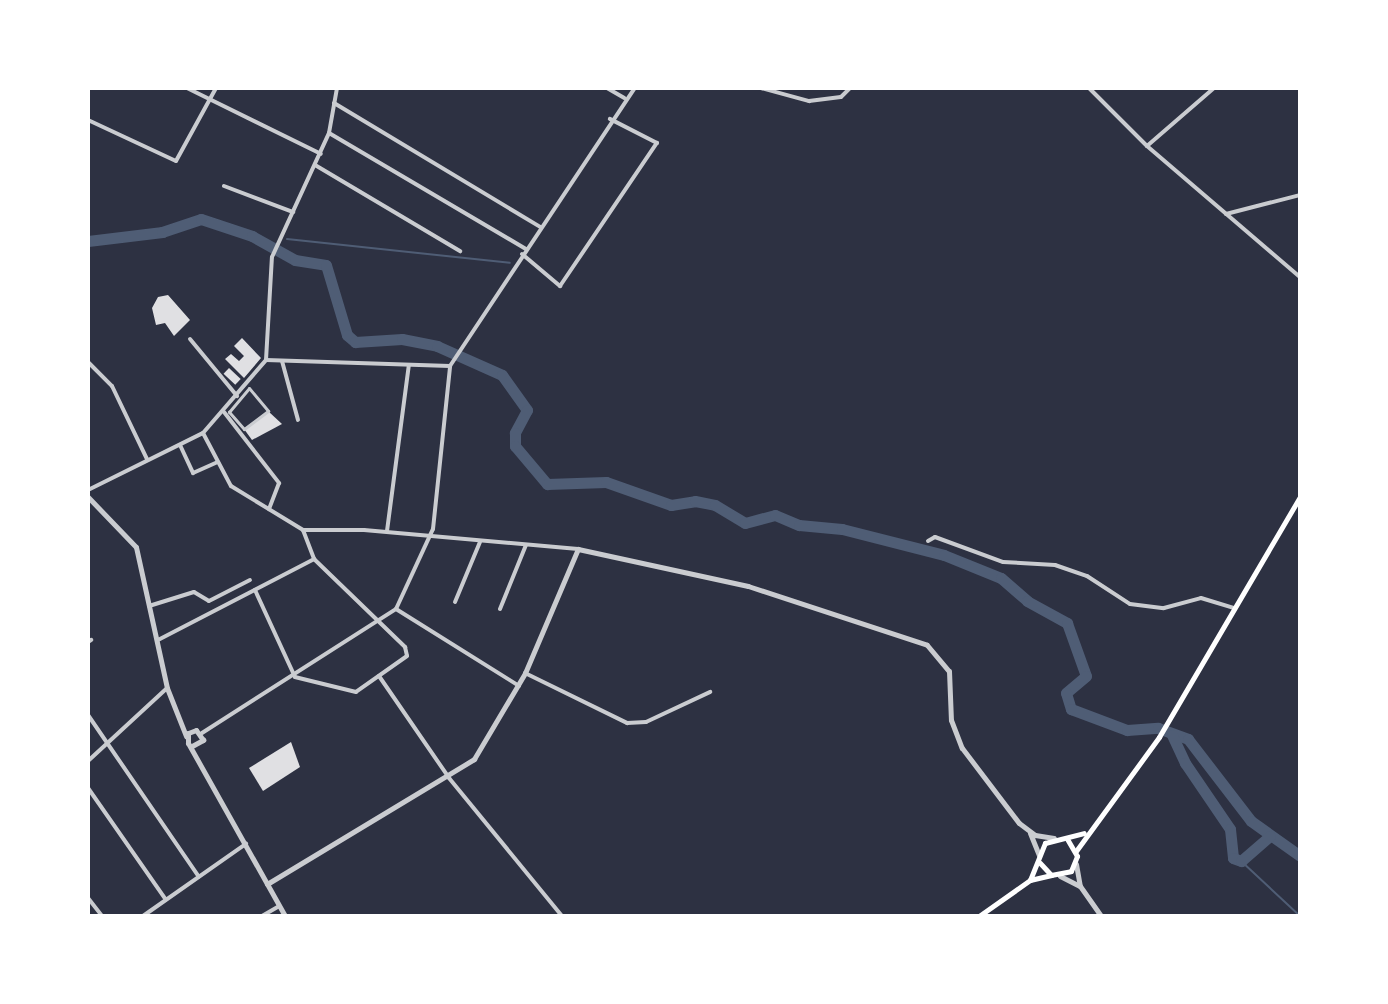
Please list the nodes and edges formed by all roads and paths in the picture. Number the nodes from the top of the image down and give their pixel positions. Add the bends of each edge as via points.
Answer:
1 (187, 88) edge
2 (216, 88) edge
3 (337, 88) edge
4 (607, 88) edge
5 (635, 88) edge
6 (761, 88) edge
7 (850, 88) edge
8 (1089, 88) edge
9 (1214, 88) edge
10 (624, 98) junction
11 (210, 99) junction
12 (334, 103) junction
13 (610, 119) junction
14 (88, 120) edge
15 (329, 133) junction
16 (1147, 146) junction
17 (321, 154) junction
18 (315, 165) junction
19 (224, 186) dead end
20 (1300, 195) edge
21 (293, 212) junction
22 (1226, 214) junction
23 (540, 227) junction
24 (460, 251) dead end
25 (524, 251) junction
26 (1300, 277) edge
27 (190, 339) dead end
28 (266, 360) junction
29 (282, 361) junction
30 (88, 362) edge
31 (409, 365) junction
32 (450, 366) junction
33 (237, 396) junction
34 (226, 412) junction
35 (298, 420) dead end
36 (203, 433) junction
37 (180, 445) junction
38 (147, 459) junction
39 (218, 462) junction
40 (88, 490) edge
41 (88, 497) edge
42 (1300, 497) edge
43 (269, 509) junction
44 (303, 530) junction
45 (387, 531) junction
46 (429, 537) junction
47 (928, 541) dead end
48 (480, 542) junction
49 (526, 545) junction
50 (578, 549) junction
51 (314, 559) junction
52 (250, 580) dead end
53 (255, 590) junction
54 (455, 602) dead end
55 (149, 606) junction
56 (1233, 608) junction
57 (396, 609) junction
58 (500, 609) dead end
59 (380, 623) junction
60 (158, 640) junction
61 (525, 673) junction
62 (379, 676) junction
63 (295, 677) junction
64 (519, 686) junction
65 (167, 688) junction
66 (710, 692) dead end
67 (88, 715) edge
68 (179, 717) junction
69 (201, 732) junction
70 (186, 736) junction
71 (107, 743) junction
72 (196, 746) junction
73 (88, 761) edge
74 (449, 778) junction
75 (88, 788) edge
76 (1030, 832) junction
77 (1085, 833) junction
78 (1054, 838) junction
79 (1067, 839) junction
80 (246, 844) junction
81 (1076, 851) junction
82 (1039, 859) junction
83 (1076, 864) junction
84 (1051, 875) junction
85 (1060, 876) junction
86 (199, 877) junction
87 (1030, 880) junction
88 (267, 884) junction
89 (1080, 886) junction
90 (88, 898) edge
91 (166, 900) junction
92 (279, 906) junction
93 (102, 916) edge
94 (143, 916) edge
95 (262, 916) edge
96 (285, 916) edge
97 (562, 916) edge
98 (979, 916) edge
99 (1101, 916) edge

1 - 11 street
2 - 11 street
3 - 12 street
4 - 10 street
5 - 10 street
6 - 7 street via 809,101 841,97
8 - 16 street
9 - 16 street
10 - 13 street
11 - 14 street via 176,161
11 - 17 street
12 - 15 street
12 - 23 street
13 - 23 street
13 - 25 street via 657,143 560,286
15 - 17 street
15 - 25 street
16 - 22 street
17 - 18 street
18 - 21 street
18 - 24 street
19 - 21 street
20 - 22 street
21 - 28 street via 272,257
22 - 26 street
23 - 25 street
25 - 32 street
27 - 33 street
28 - 29 street
28 - 33 street
29 - 31 street
29 - 35 street
30 - 38 street via 112,386
31 - 32 street
31 - 45 street
32 - 46 street
33 - 34 street
34 - 34 street via 244,429 268,411 249,388
34 - 36 street
34 - 43 street via 279,483
36 - 37 street
36 - 39 street
37 - 38 street
37 - 39 street via 193,473
38 - 40 street
39 - 43 street via 231,486
41 - 55 street via 136,547
42 - 56 main road
43 - 44 street
44 - 45 street
44 - 51 street
45 - 46 street
46 - 48 street
46 - 57 street
47 - 56 street via 935,537 1003,562 1055,565 1087,576 1130,604 1164,608 1201,598
48 - 49 street
48 - 54 street
49 - 50 street
49 - 58 street
50 - 61 street
50 - 76 street via 748,586 927,645 949,671 951,720 962,748 1008,812
51 - 53 street
51 - 59 street
52 - 55 street via 209,601 194,592
53 - 60 street
53 - 63 street
55 - 60 street
56 - 77 main road via 1159,737
57 - 59 street
57 - 64 street
59 - 62 street via 408,653
59 - 63 street
60 - 65 street
61 - 64 street
61 - 66 street via 627,723 646,722
62 - 63 street via 353,692
62 - 74 street
63 - 69 street
64 - 74 street via 480,752
65 - 68 street
65 - 71 street
67 - 71 street
68 - 69 street
68 - 70 street
69 - 70 street
69 - 72 street
70 - 72 street
71 - 73 street
71 - 86 street
72 - 80 street
74 - 88 street
74 - 97 street
75 - 91 street
76 - 78 street
76 - 82 street
77 - 79 main road
77 - 81 main road
78 - 79 main road
78 - 82 main road
79 - 81 main road
80 - 86 street
80 - 88 street
81 - 83 main road
82 - 84 main road
82 - 87 main road
83 - 85 main road
83 - 89 street
84 - 85 main road
84 - 87 main road
85 - 89 street
86 - 91 street
87 - 98 main road
88 - 92 street
89 - 99 street
90 - 93 street
91 - 94 street
92 - 95 street
92 - 96 street

